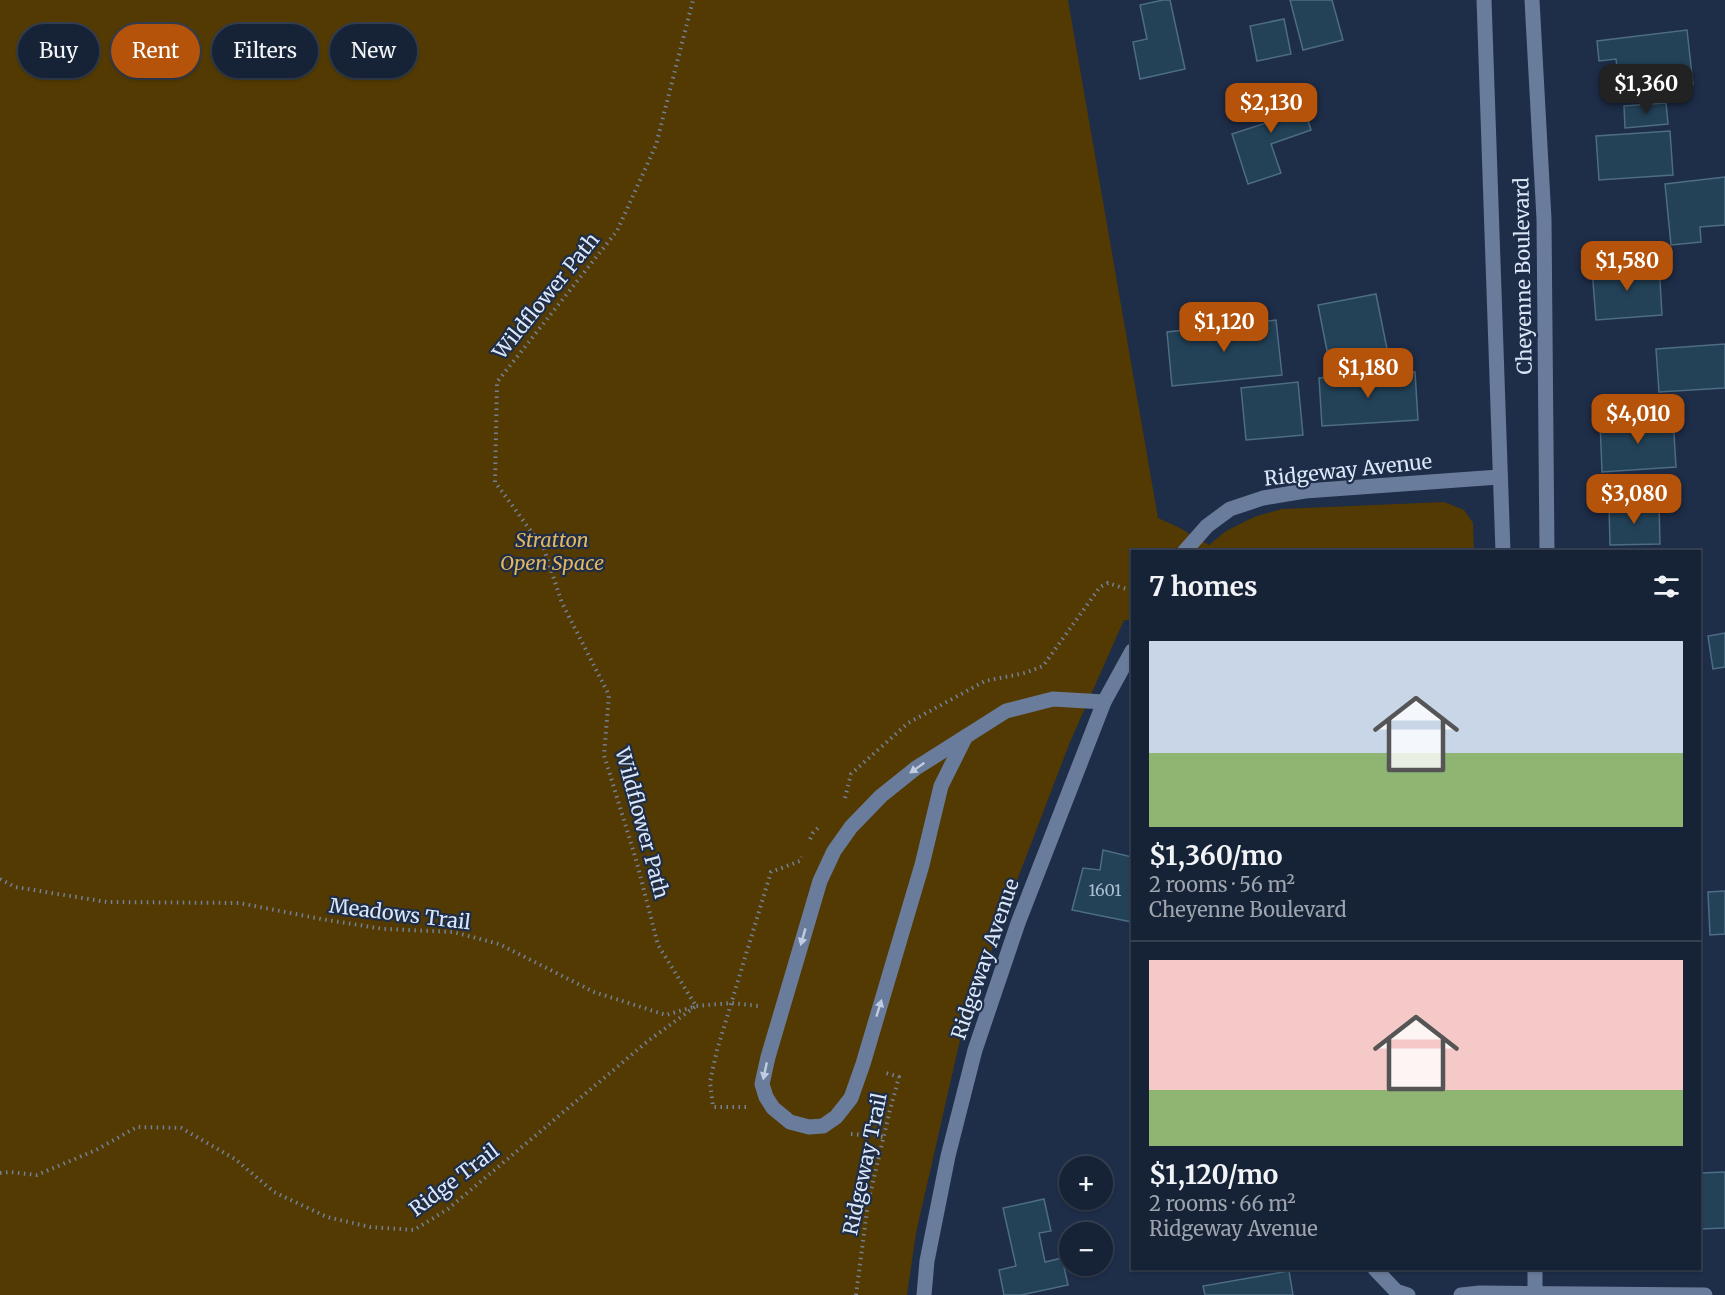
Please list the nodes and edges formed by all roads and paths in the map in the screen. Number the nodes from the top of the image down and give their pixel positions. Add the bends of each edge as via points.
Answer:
1 (693, 0) edge
2 (1484, 0) edge
3 (1532, 0) edge
4 (1499, 477) junction
5 (1186, 550) edge
6 (1503, 550) edge
7 (1547, 550) edge
8 (1131, 591) edge
9 (1131, 653) edge
10 (1104, 702) junction
11 (966, 736) junction
12 (837, 807) dead end
13 (821, 824) dead end
14 (809, 842) dead end
15 (805, 851) dead end
16 (0, 879) edge
17 (732, 1003) junction
18 (696, 1006) junction
19 (781, 1015) junction
20 (863, 1064) junction
21 (751, 1113) dead end
22 (843, 1136) dead end
23 (883, 1137) junction
24 (0, 1173) edge
25 (1376, 1270) edge
26 (1535, 1270) edge
27 (1535, 1294) edge
28 (856, 1295) edge
29 (924, 1295) edge
30 (1408, 1295) edge
31 (1461, 1295) edge
32 (1706, 1295) edge

1 - 18 path, Wildflower Path via 656,145 617,231 497,382 495,482 544,549 562,603 609,695 604,755 658,945
2 - 4 street, Cheyenne Boulevard
3 - 7 street, Cheyenne Boulevard via 1544,219
4 - 5 street, Ridgeway Avenue via 1305,491 1263,498 1230,509 1207,526
4 - 6 street, Cheyenne Boulevard
8 - 12 path via 1107,583 1100,587 1043,666 985,681 908,723 851,774 845,798
9 - 10 street, Ridgeway Avenue
10 - 11 street via 1053,699 1006,711
10 - 29 street, Ridgeway Avenue via 1018,923 975,1050 927,1261
11 -> 19 street via 881,796 834,851 819,881
20 -> 11 street via 922,865 941,786
13 - 14 path
15 - 17 path via 800,861 771,872
16 - 18 path, Meadows Trail via 15,887 107,902 239,903 384,929 453,932 499,945 594,992 666,1016
17 - 18 path, Meadows Trail
17 - 19 path, Meadows Trail via 755,1005
17 - 21 path via 710,1083 713,1107 746,1106
18 - 24 path, Ridge Trail via 648,1041 448,1209 414,1230 370,1227 327,1217 274,1192 235,1158 181,1128 137,1127 37,1175
19 -> 20 street via 762,1084 773,1108 790,1122 823,1126 836,1117 851,1098
20 - 23 path, Ridgeway Trail via 899,1077
22 - 23 path
23 - 28 path, Ridgeway Trail via 868,1203
25 - 30 street via 1396,1291
26 - 27 street
27 - 31 street
27 - 32 street

